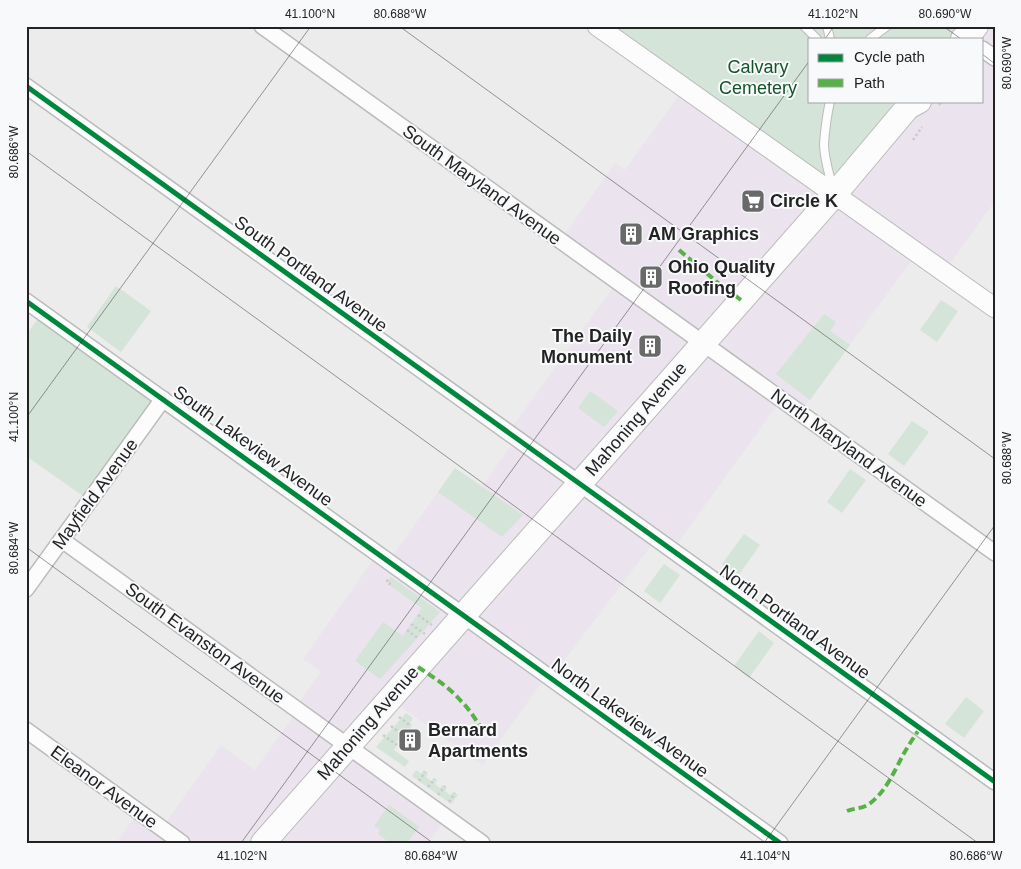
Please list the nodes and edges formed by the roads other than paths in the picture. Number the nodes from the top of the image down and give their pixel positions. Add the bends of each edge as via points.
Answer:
1 (262, 26) edge
2 (597, 26) edge
3 (804, 26) edge
4 (887, 26) edge
5 (816, 38) edge
6 (871, 38) edge
7 (984, 49) edge
8 (995, 58) edge
9 (26, 86) edge
10 (830, 102) edge
11 (919, 104) edge
12 (834, 195) junction
13 (26, 300) edge
14 (995, 308) edge
15 (703, 344) junction
16 (163, 399) junction
17 (579, 484) junction
18 (62, 540) junction
19 (995, 553) edge
20 (26, 589) edge
21 (464, 615) junction
22 (26, 730) edge
23 (348, 746) junction
24 (995, 782) edge
25 (182, 843) edge
26 (263, 843) edge
27 (482, 843) edge
28 (780, 843) edge

1 - 15 street, South Maryland Avenue
2 - 12 street
3 - 5 lane
4 - 6 lane
7 - 8 street
9 - 17 street, South Portland Avenue
10 - 12 lane via 824,145
11 - 12 main road, Mahoning Avenue
12 - 14 street
12 - 15 main road, Mahoning Avenue
13 - 16 street, South Lakeview Avenue
15 - 17 main road, Mahoning Avenue
15 - 19 street, North Maryland Avenue
16 - 18 street, Mayfield Avenue
16 - 21 street, South Lakeview Avenue
17 - 21 main road, Mahoning Avenue
17 - 24 street, North Portland Avenue
18 - 20 street, Mayfield Avenue
18 - 23 street, South Evanston Avenue
21 - 23 main road, Mahoning Avenue
21 - 28 street, North Lakeview Avenue
22 - 25 street, Eleanor Avenue
23 - 26 main road, Mahoning Avenue
23 - 27 street, South Evanston Avenue

